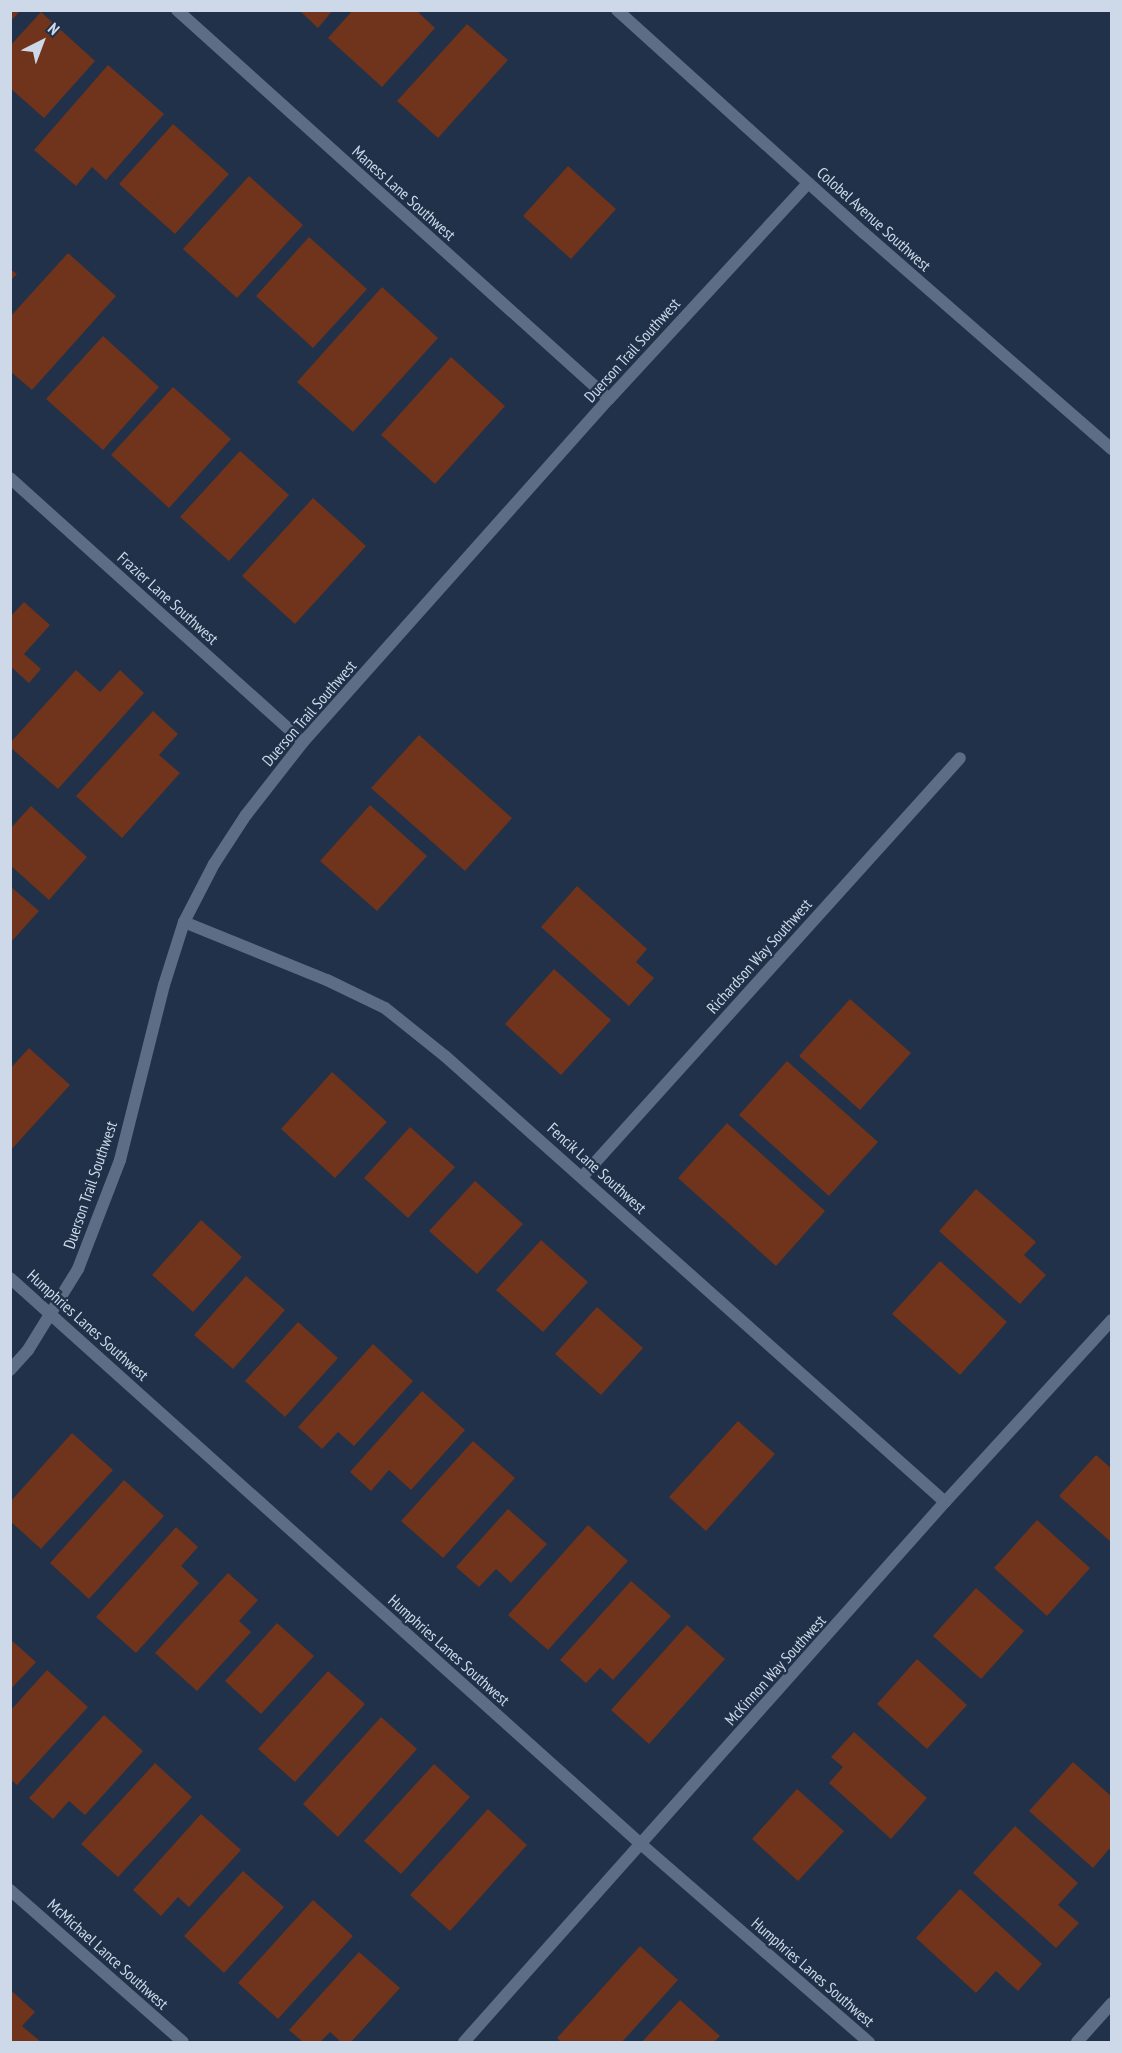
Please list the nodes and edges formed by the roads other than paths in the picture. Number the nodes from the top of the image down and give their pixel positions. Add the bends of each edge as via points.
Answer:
1 (177, 10) edge
2 (617, 10) edge
3 (808, 183) junction
4 (609, 399) junction
5 (1112, 449) edge
6 (10, 478) edge
7 (303, 742) junction
8 (960, 758) dead end
9 (184, 922) junction
10 (582, 1177) junction
11 (10, 1278) edge
12 (51, 1314) junction
13 (1112, 1320) edge
14 (10, 1370) edge
15 (945, 1502) junction
16 (642, 1845) junction
17 (10, 1890) edge
18 (1112, 2003) edge
19 (183, 2043) edge
20 (464, 2043) edge
21 (869, 2043) edge
22 (1077, 2043) edge

1 - 4 street, Maness Lane Southwest
2 - 3 street, Colobel Avenue Southwest
3 - 4 street, Duerson Trail Southwest
3 - 5 street, Colobel Avenue Southwest
4 - 7 street, Duerson Trail Southwest
6 - 7 street, Frazier Lane Southwest
7 - 9 street, Duerson Trail Southwest via 233,834
8 - 10 street, Richardson Way Southwest
9 - 10 street, Fencik Lane Southwest via 385,1008
9 - 12 street, Duerson Trail Southwest via 120,1160 78,1269
10 - 15 street, Fencik Lane Southwest
11 - 12 street, Humphries Lanes Southwest
12 - 14 street, Duerson Trail Southwest
12 - 16 street, Humphries Lanes Southwest
13 - 15 street, McKinnon Way Southwest
15 - 16 street, McKinnon Way Southwest
16 - 20 street, McKinnon Way Southwest
16 - 21 street, Humphries Lanes Southwest
17 - 19 street, McMichael Lance Southwest
18 - 22 street

